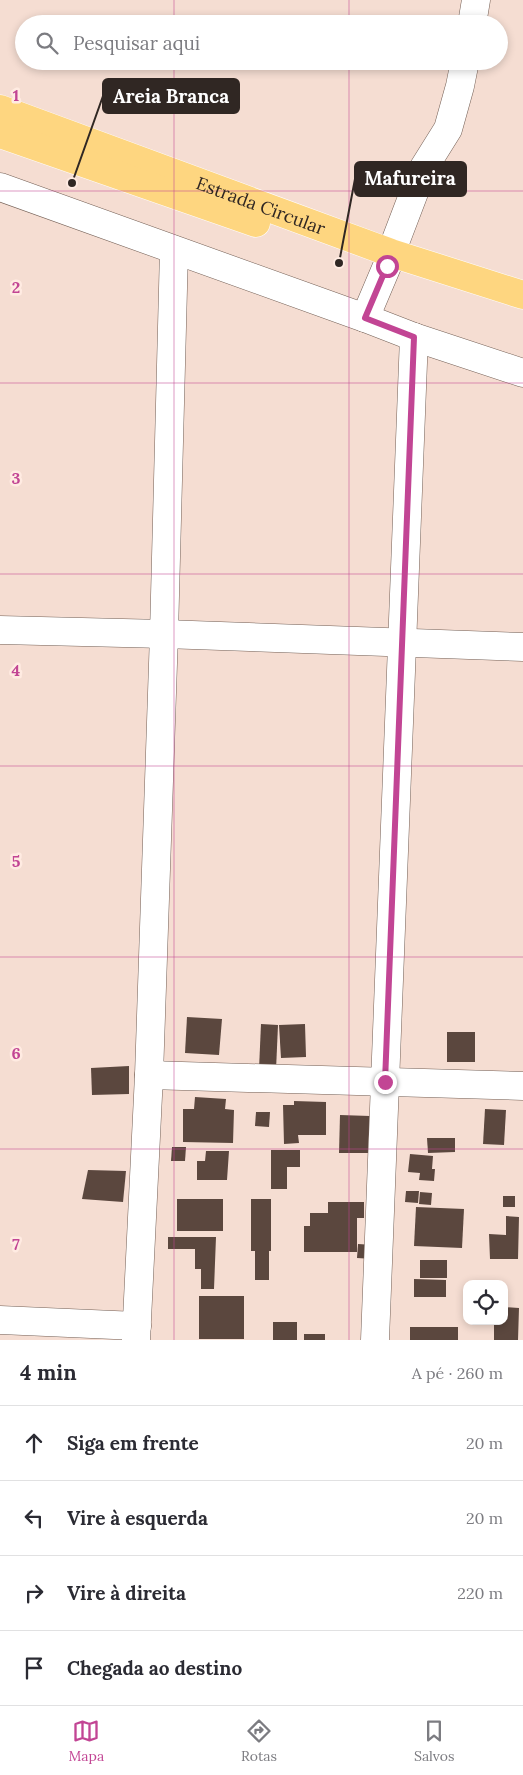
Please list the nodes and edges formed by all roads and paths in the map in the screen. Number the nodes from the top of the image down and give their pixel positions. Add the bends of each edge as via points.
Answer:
1 (476, 0) edge
2 (474, 15) edge
3 (463, 70) edge
4 (0, 109) edge
5 (0, 134) edge
6 (0, 187) edge
7 (174, 250) junction
8 (389, 259) junction
9 (523, 294) edge
10 (523, 311) edge
11 (365, 318) junction
12 (414, 337) junction
13 (523, 373) edge
14 (0, 630) edge
15 (164, 634) junction
16 (402, 643) junction
17 (523, 646) edge
18 (149, 1076) junction
19 (385, 1082) junction
20 (523, 1086) edge
21 (0, 1320) edge
22 (137, 1333) edge
23 (375, 1340) edge

1 - 2 street
3 - 8 street via 448,128 423,169
4 - 8 main road, Estrada Circular
5 - 8 main road, Estrada Circular
6 - 7 street
7 - 11 street
7 - 15 street
8 - 9 main road, Estrada Circular
8 - 10 main road, Estrada Circular
8 - 11 street
11 - 12 street
12 - 13 street
12 - 16 street
14 - 15 street
15 - 16 street
15 - 18 street
16 - 17 street
16 - 19 street
18 - 19 street
18 - 22 street
19 - 20 street
19 - 23 street
21 - 22 street

